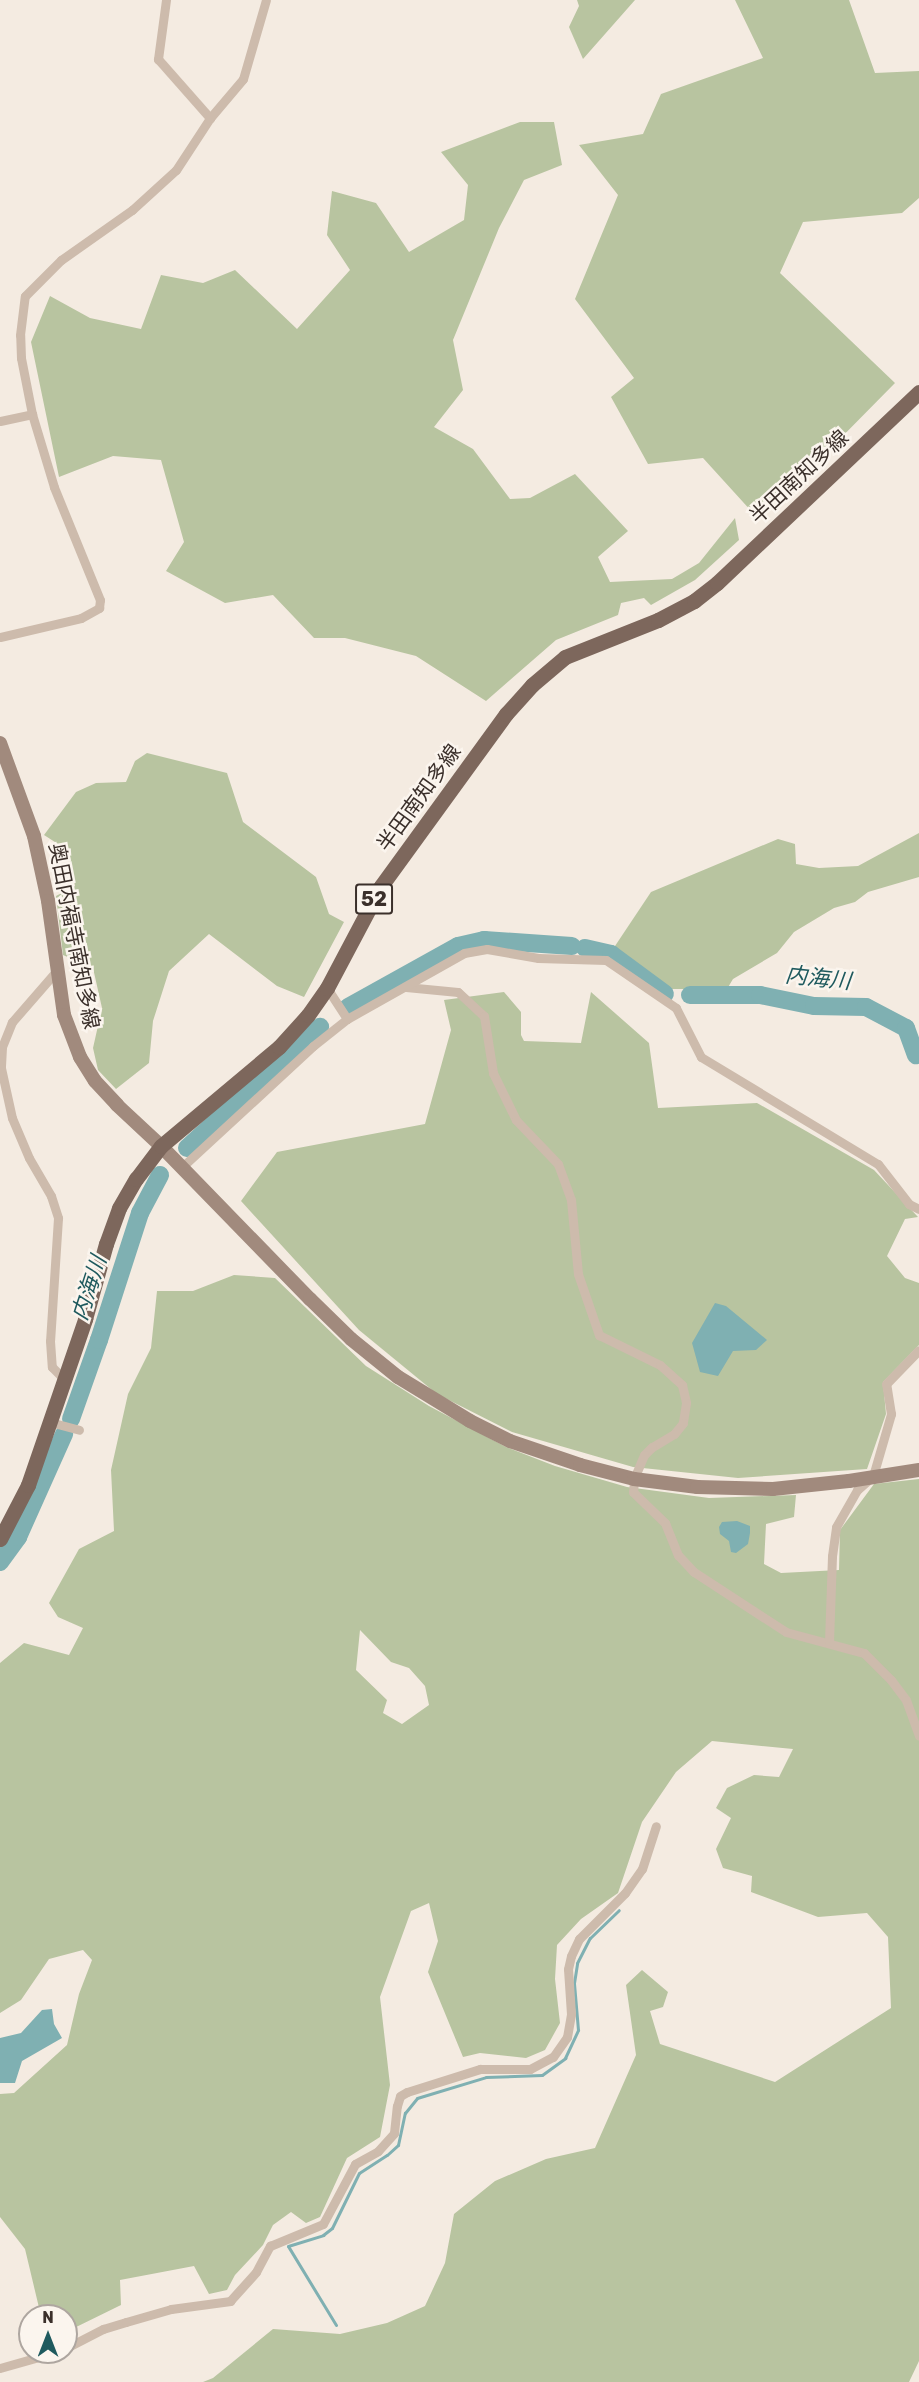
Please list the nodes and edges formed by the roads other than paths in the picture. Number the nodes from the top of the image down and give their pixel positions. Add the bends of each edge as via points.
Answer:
1 (166, 0) edge
2 (266, 0) edge
3 (210, 117) junction
4 (919, 392) edge
5 (32, 414) junction
6 (0, 421) edge
7 (0, 637) edge
8 (0, 743) edge
9 (59, 968) junction
10 (406, 987) junction
11 (327, 988) junction
12 (347, 1019) junction
13 (161, 1146) junction
14 (182, 1167) junction
15 (919, 1209) edge
16 (919, 1350) edge
17 (64, 1379) junction
18 (50, 1422) junction
19 (79, 1430) dead end
20 (919, 1470) edge
21 (873, 1476) junction
22 (634, 1479) junction
23 (0, 1539) edge
24 (829, 1642) junction
25 (919, 1736) edge
26 (656, 1826) dead end
27 (78, 2342) edge
28 (18, 2363) edge
29 (0, 2368) edge

1 - 3 street via 158,59
2 - 3 street via 243,79
3 - 5 street via 176,170 132,210 61,260 25,296 21,358
4 - 11 main road, 半田南知多線 / 52 via 694,601 658,620 565,657 532,686 506,714 381,886
5 - 6 street
5 - 7 street via 54,487 98,592 99,608 81,618
8 - 9 street, 奥田内福寺南知多線 via 34,836
9 - 13 street, 奥田内福寺南知多線 via 64,1015 80,1058 117,1105
9 - 17 street via 12,1022 2,1047 1,1068 12,1118 58,1218 50,1341 52,1367
10 - 12 street
10 - 15 street via 464,952 487,949 538,958 606,960 676,1008 701,1057 878,1164 909,1204
10 - 22 street via 458,992 484,1016 493,1073 516,1120 558,1164 571,1200 578,1274 600,1335 660,1365 682,1385 686,1403 680,1428 644,1455
11 - 12 street
11 - 13 main road, 半田南知多線 / 52 via 279,1047
12 - 14 street
13 - 14 street, 奥田内福寺南知多線
13 - 17 main road, 半田南知多線 / 52 via 119,1208
14 - 22 street, 奥田内福寺南知多線 via 351,1339 398,1377 510,1441
16 - 21 street via 886,1384 891,1414
17 - 18 main road, 半田南知多線 / 52
18 - 19 street
18 - 23 main road, 半田南知多線 / 52 via 28,1485
20 - 21 street, 奥田内福寺南知多線
21 - 22 street, 奥田内福寺南知多線 via 740,1490
21 - 24 street via 857,1490 836,1527
22 - 24 street via 633,1492 665,1523 687,1568 786,1632
24 - 25 street via 864,1653 891,1680 906,1700
26 - 27 street via 642,1869 625,1893 579,1939 571,1956 567,1969 571,2014 567,2037 553,2058 530,2069 480,2069 400,2096 394,2133 378,2151 355,2164 323,2224 270,2246 256,2272 230,2301 171,2309 103,2329
28 - 29 street

